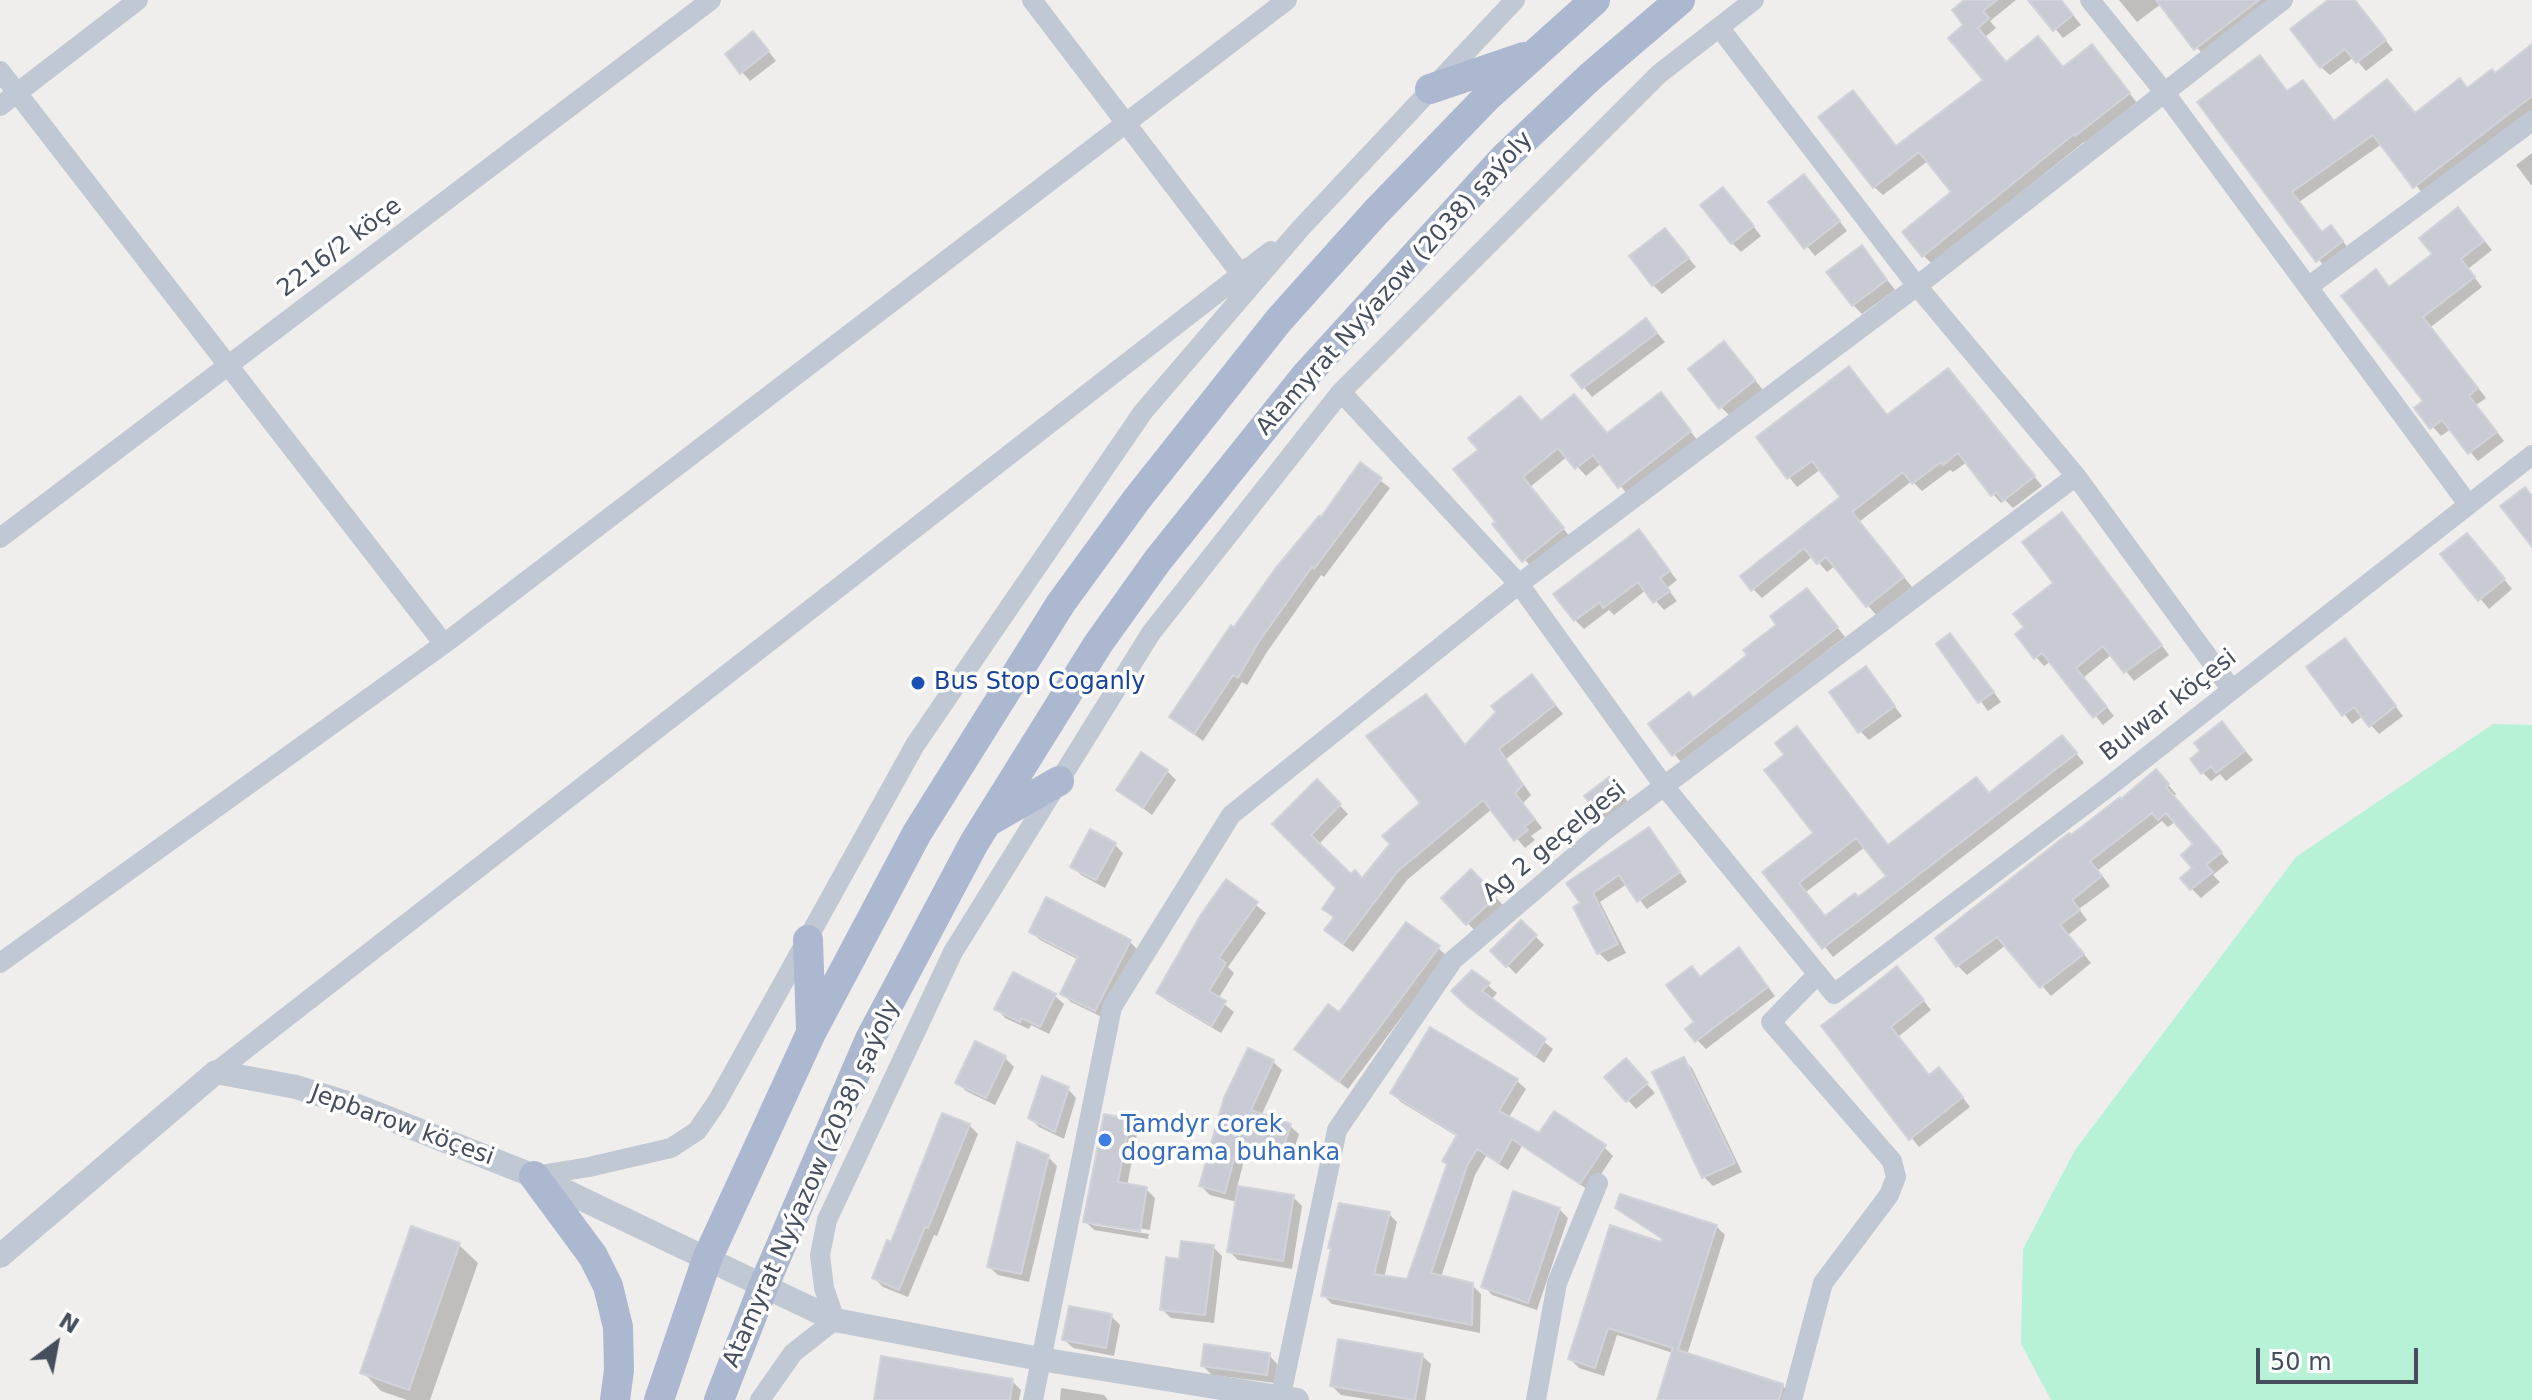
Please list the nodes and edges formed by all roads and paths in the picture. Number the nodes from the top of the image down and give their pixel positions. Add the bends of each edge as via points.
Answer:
1 (138, 0) edge
2 (711, 0) edge
3 (1032, 0) edge
4 (1287, 0) edge
5 (1515, 0) edge
6 (1595, 0) edge
7 (1680, 0) edge
8 (1754, 0) edge
9 (2090, 0) edge
10 (2283, 0) edge
11 (1719, 27) junction
12 (1537, 53) junction
13 (0, 71) edge
14 (1430, 89) junction
15 (17, 93) junction
16 (2165, 93) junction
17 (0, 106) edge
18 (2532, 121) edge
19 (1126, 124) junction
20 (1295, 235) junction
21 (1240, 273) junction
22 (1917, 286) junction
23 (2308, 287) junction
24 (228, 365) junction
25 (1341, 392) junction
26 (2532, 455) edge
27 (2076, 476) junction
28 (2468, 504) junction
29 (0, 538) edge
30 (1519, 584) junction
31 (444, 644) junction
32 (2232, 690) junction
33 (1059, 781) junction
34 (1664, 786) junction
35 (986, 823) junction
36 (808, 940) junction
37 (0, 963) edge
38 (1818, 974) junction
39 (811, 1033) junction
40 (216, 1072) junction
41 (534, 1176) junction
42 (1598, 1183) dead end
43 (0, 1256) edge
44 (707, 1259) junction
45 (764, 1285) junction
46 (835, 1320) junction
47 (1040, 1359) junction
48 (1286, 1399) edge
49 (615, 1400) edge
50 (659, 1400) edge
51 (719, 1400) edge
52 (760, 1400) edge
53 (1033, 1400) edge
54 (1536, 1400) edge
55 (1792, 1400) edge

1 - 15 street
2 - 24 street, 2216/2 köçe
3 - 19 street
4 - 19 street
5 - 14 street
6 - 12 main road
7 - 35 main road, Atamyrat Nyýazow (2038) şaýoly via 1503,159 1307,374 1158,560 1098,644
8 - 11 street
9 - 16 street
10 - 16 street
11 - 22 street
11 - 25 street via 1659,74
12 - 14 main road
12 - 39 main road via 1487,97 1356,234 1279,320 1137,499 1061,603 917,833
13 - 15 street
14 - 20 street
15 - 17 street
15 - 24 street
16 - 22 street
16 - 23 street
18 - 23 street
19 - 21 street
19 - 31 street
20 - 21 street
20 - 36 street via 1143,412 915,745
21 - 40 street
22 - 27 street
22 - 30 street
23 - 28 street
24 - 29 street, 2216/2 köçe
24 - 31 street
25 - 30 street
25 - 33 street via 1151,633
26 - 28 street, Bulwar köçesi
27 - 32 street
27 - 34 street, Ag 2 geçelgesi
28 - 32 street, Bulwar köçesi
30 - 34 street
30 - 47 street via 1231,815 1127,981 1112,1007
31 - 37 street
32 - 38 street, Bulwar köçesi via 1834,994
33 - 35 main road
33 - 46 street via 953,952 827,1220 820,1255
34 - 38 street
34 - 48 street, Ag 2 geçelgesi via 1453,960 1337,1130
35 - 45 main road, Atamyrat Nyýazow (2038) şaýoly via 870,1039
36 - 39 main road
36 - 41 street via 697,1131 671,1148
38 - 55 street via 1771,1022 1892,1161 1896,1177 1889,1195 1823,1283
39 - 44 main road
40 - 41 street, Jepbarow köçesi via 296,1087 360,1107
40 - 43 street
41 - 44 street, Jepbarow köçesi
41 - 49 main road via 586,1244 608,1286 618,1327
42 - 54 street via 1557,1283
44 - 45 street, Jepbarow köçesi
44 - 50 main road
45 - 46 street, Jepbarow köçesi
45 - 51 main road, Atamyrat Nyýazow (2038) şaýoly
46 - 47 street, Jepbarow köçesi
46 - 52 street via 793,1353
47 - 48 street, Jepbarow köçesi
47 - 53 street

